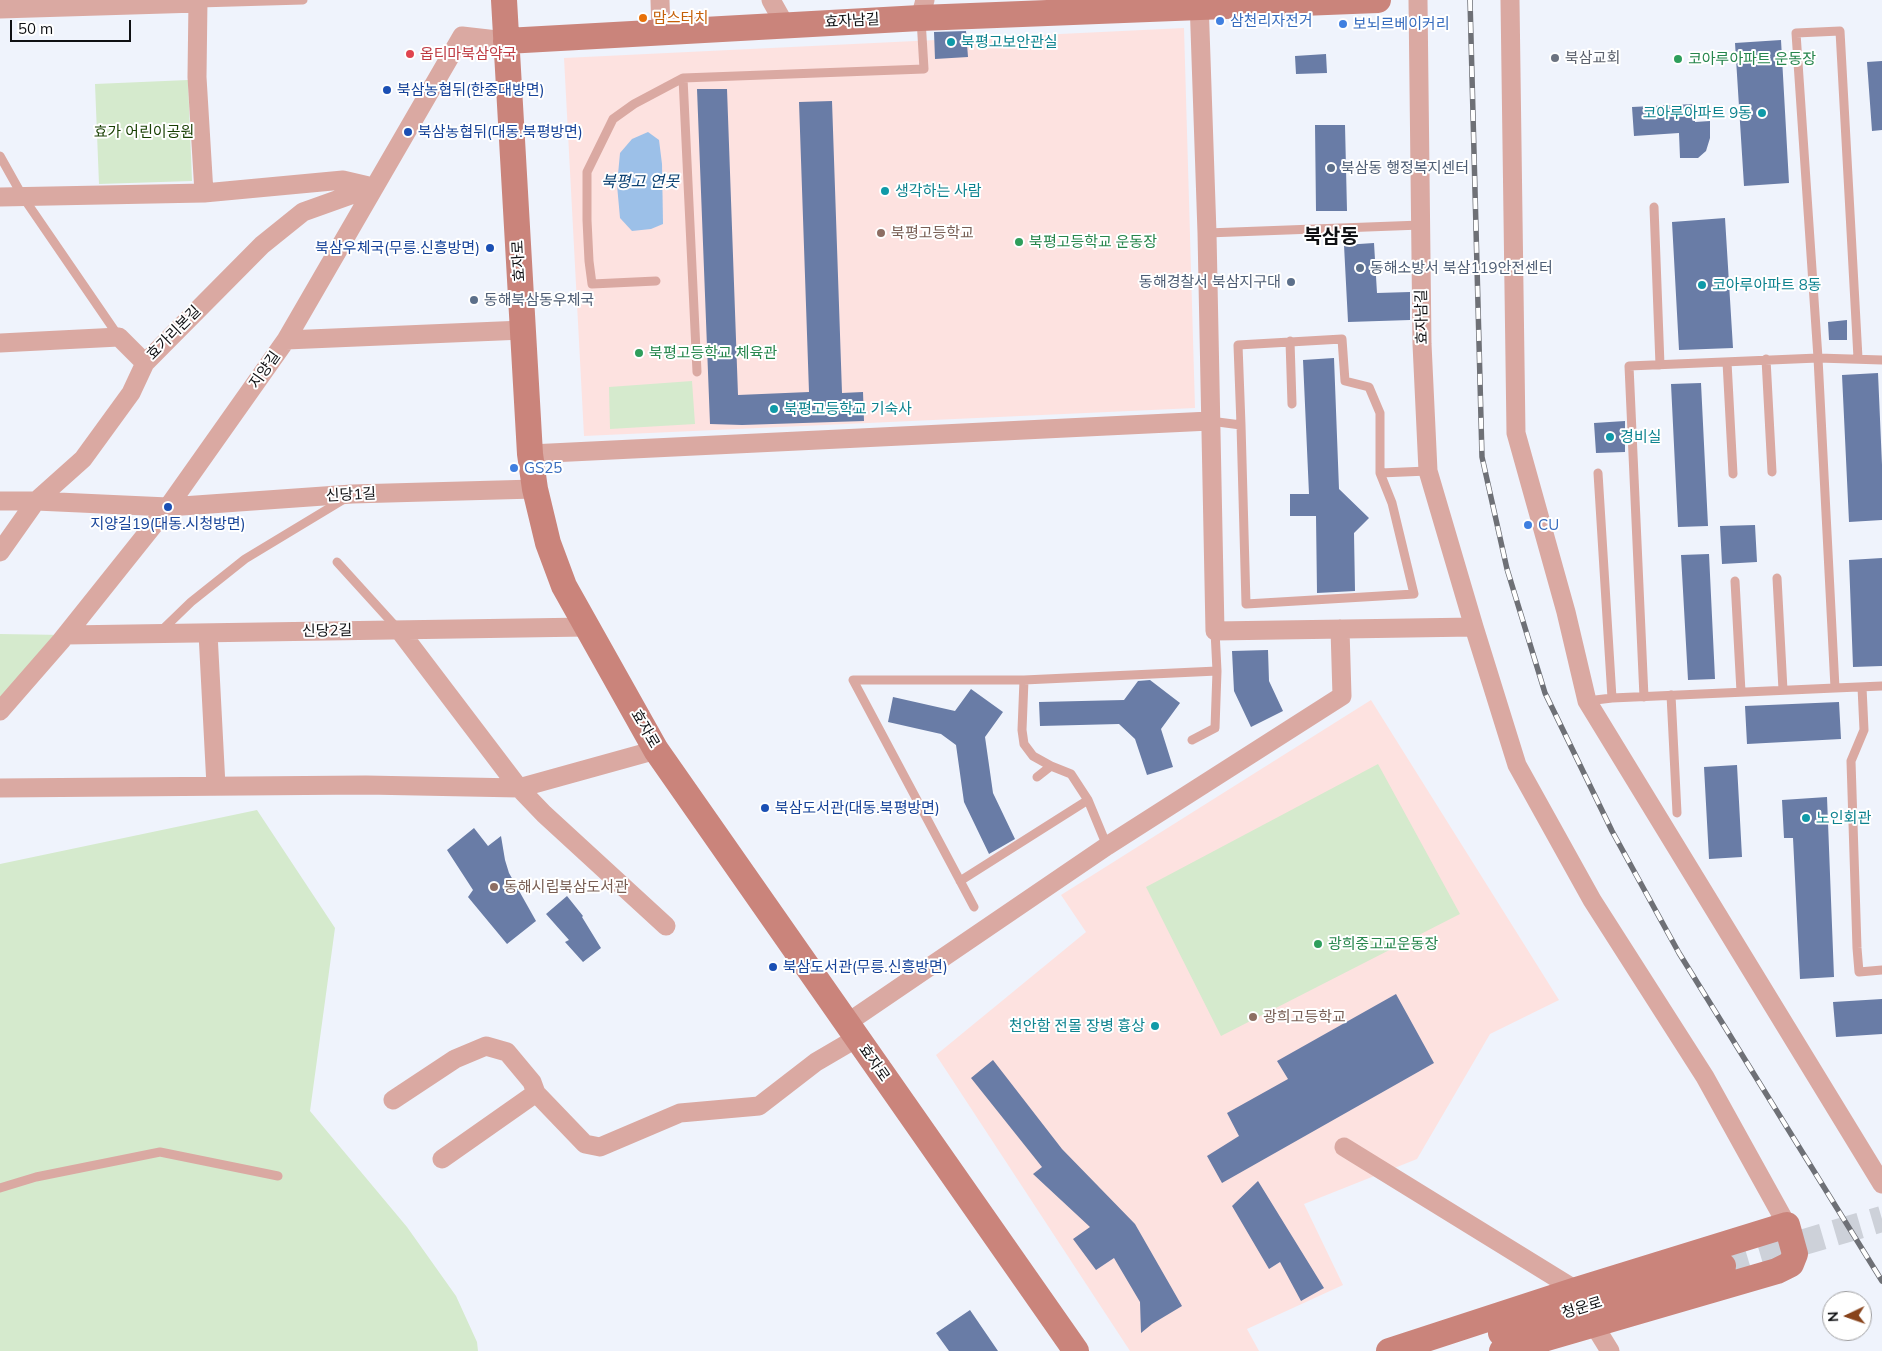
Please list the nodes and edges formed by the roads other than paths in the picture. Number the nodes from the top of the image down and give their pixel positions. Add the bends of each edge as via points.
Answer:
1 (303, 0) edge
2 (504, 0) edge
3 (660, 0) edge
4 (771, 0) edge
5 (1378, 0) edge
6 (1418, 0) edge
7 (1510, 0) edge
8 (198, 2) edge
9 (1199, 3) edge
10 (922, 9) edge
11 (0, 10) edge
12 (785, 25) junction
13 (661, 32) junction
14 (506, 41) junction
15 (683, 78) junction
16 (0, 156) edge
17 (374, 187) junction
18 (204, 193) junction
19 (0, 197) edge
20 (23, 197) junction
21 (1654, 207) dead end
22 (1421, 225) junction
23 (1207, 233) junction
24 (656, 281) dead end
25 (523, 330) junction
26 (119, 336) junction
27 (286, 340) junction
28 (1290, 341) junction
29 (0, 343) edge
30 (1818, 358) junction
31 (1858, 358) junction
32 (1766, 360) junction
33 (1882, 360) edge
34 (1727, 362) junction
35 (145, 363) junction
36 (1660, 365) junction
37 (696, 372) dead end
38 (1292, 404) dead end
39 (1210, 422) junction
40 (1241, 425) junction
41 (530, 454) junction
42 (1428, 471) junction
43 (1772, 472) dead end
44 (1380, 473) junction
45 (1598, 473) dead end
46 (1733, 474) dead end
47 (535, 489) junction
48 (352, 494) junction
49 (0, 501) edge
50 (36, 501) junction
51 (168, 507) junction
52 (0, 552) edge
53 (337, 562) dead end
54 (1777, 578) dead end
55 (1735, 581) dead end
56 (587, 627) junction
57 (1474, 627) junction
58 (1340, 629) junction
59 (399, 630) junction
60 (1215, 631) junction
61 (208, 633) junction
62 (158, 634) junction
63 (66, 635) junction
64 (1217, 671) junction
65 (1024, 680) junction
66 (1862, 686) junction
67 (1882, 686) edge
68 (1835, 688) junction
69 (1783, 690) junction
70 (1741, 692) junction
71 (1671, 696) junction
72 (1644, 697) junction
73 (1612, 698) junction
74 (1587, 701) junction
75 (0, 711) edge
76 (1192, 740) dead end
77 (656, 750) junction
78 (1052, 766) junction
79 (1037, 777) dead end
80 (216, 786) junction
81 (0, 788) edge
82 (519, 788) junction
83 (1088, 800) junction
84 (1677, 813) dead end
85 (1107, 846) junction
86 (960, 881) junction
87 (974, 907) dead end
88 (666, 926) dead end
89 (1882, 970) edge
90 (852, 1030) junction
91 (536, 1093) junction
92 (393, 1100) dead end
93 (1344, 1146) dead end
94 (442, 1159) dead end
95 (278, 1176) dead end
96 (1882, 1184) edge
97 (0, 1188) edge
98 (1787, 1225) junction
99 (1723, 1266) tunnel mouth
100 (1576, 1290) junction
101 (1594, 1326) junction
102 (1076, 1351) edge
103 (1389, 1351) edge
104 (1440, 1351) edge
105 (1502, 1351) edge
106 (1610, 1351) edge

1 - 8 lane
2 - 14 street, 효자로
3 - 13 street
4 - 12 street
5 - 9 street, 효자남길
6 - 22 street, 효자남길
7 - 74 street via 1516,434 1566,612
8 - 11 street
8 - 18 street via 197,77
9 - 10 street, 효자남길
9 - 23 street
10 - 12 street, 효자남길
10 - 15 lane via 924,69
12 - 13 street, 효자남길
13 - 14 street, 효자남길
14 - 17 street, 지양길 via 462,36
14 - 25 street, 효자로
15 - 24 lane via 613,119 587,172 592,284
15 - 37 lane
16 - 20 lane
17 - 18 street via 343,180
17 - 27 street, 지양길
17 - 35 street, 효가리본길 via 303,212 262,245
18 - 20 street
19 - 20 street
20 - 26 lane
21 - 36 lane
22 - 23 lane
22 - 42 street, 효자남길
23 - 39 street
25 - 27 street
25 - 41 street, 효자로
26 - 29 street
26 - 35 street
27 - 51 street, 지양길
28 - 38 lane
28 - 40 lane via 1238,345
28 - 44 lane via 1342,339 1345,381 1369,387 1380,413
30 - 31 lane
30 - 31 lane via 1796,33 1840,31
30 - 32 lane
30 - 68 lane
31 - 33 lane
32 - 34 lane
32 - 43 lane
34 - 36 lane
34 - 46 lane
35 - 50 street, 효가리본길 via 131,393 83,459
36 - 72 lane via 1629,366
39 - 40 lane
39 - 41 street
39 - 60 street
40 - 44 lane via 1246,604 1414,594 1392,503
41 - 47 street, 효자로
42 - 44 lane
42 - 57 street, 효자남길
45 - 73 lane
47 - 48 street, 신당1길
47 - 56 street, 효자로 via 548,543 564,586
48 - 51 street, 신당1길
48 - 62 lane via 245,559 191,602
49 - 50 street, 신당1길
50 - 51 street, 신당1길
50 - 52 street, 효가리본길
51 - 63 street, 지양길
53 - 59 lane
54 - 69 lane
55 - 70 lane
56 - 59 street, 신당2길
56 - 77 street, 효자로
57 - 58 street
57 - 98 street, 효자남길 via 1517,766 1592,900 1705,1078
58 - 60 street
58 - 85 street via 1342,696
59 - 61 street, 신당2길
59 - 82 street
60 - 64 lane
61 - 62 street, 신당2길
61 - 80 street
62 - 63 street, 신당2길
63 - 75 street, 지양길
64 - 65 lane
64 - 76 lane via 1215,728
65 - 78 lane via 1024,744 1033,756
65 - 86 lane via 852,680
66 - 67 lane
66 - 68 lane
66 - 89 lane via 1864,730 1851,761 1858,964 1859,972
68 - 69 lane
69 - 70 lane
70 - 71 lane
71 - 72 lane
71 - 84 lane
72 - 73 lane
73 - 74 lane
74 - 96 street
77 - 82 street
77 - 90 street, 효자로
78 - 79 lane
78 - 83 lane via 1071,774
80 - 81 street
80 - 82 street
82 - 88 street
83 - 85 lane
83 - 86 lane
85 - 90 street
86 - 87 lane
90 - 91 street via 758,1106 680,1113 600,1147 585,1144
90 - 102 street, 효자로
91 - 92 street via 532,1082 506,1052 486,1046 455,1059
91 - 94 street
93 - 100 street
95 - 97 lane via 160,1152 36,1177
98 - 100 street
98 - 101 street via 1795,1254 1791,1264
99 - 104 street, 청운로
100 - 103 street
101 - 105 street
101 - 106 street

